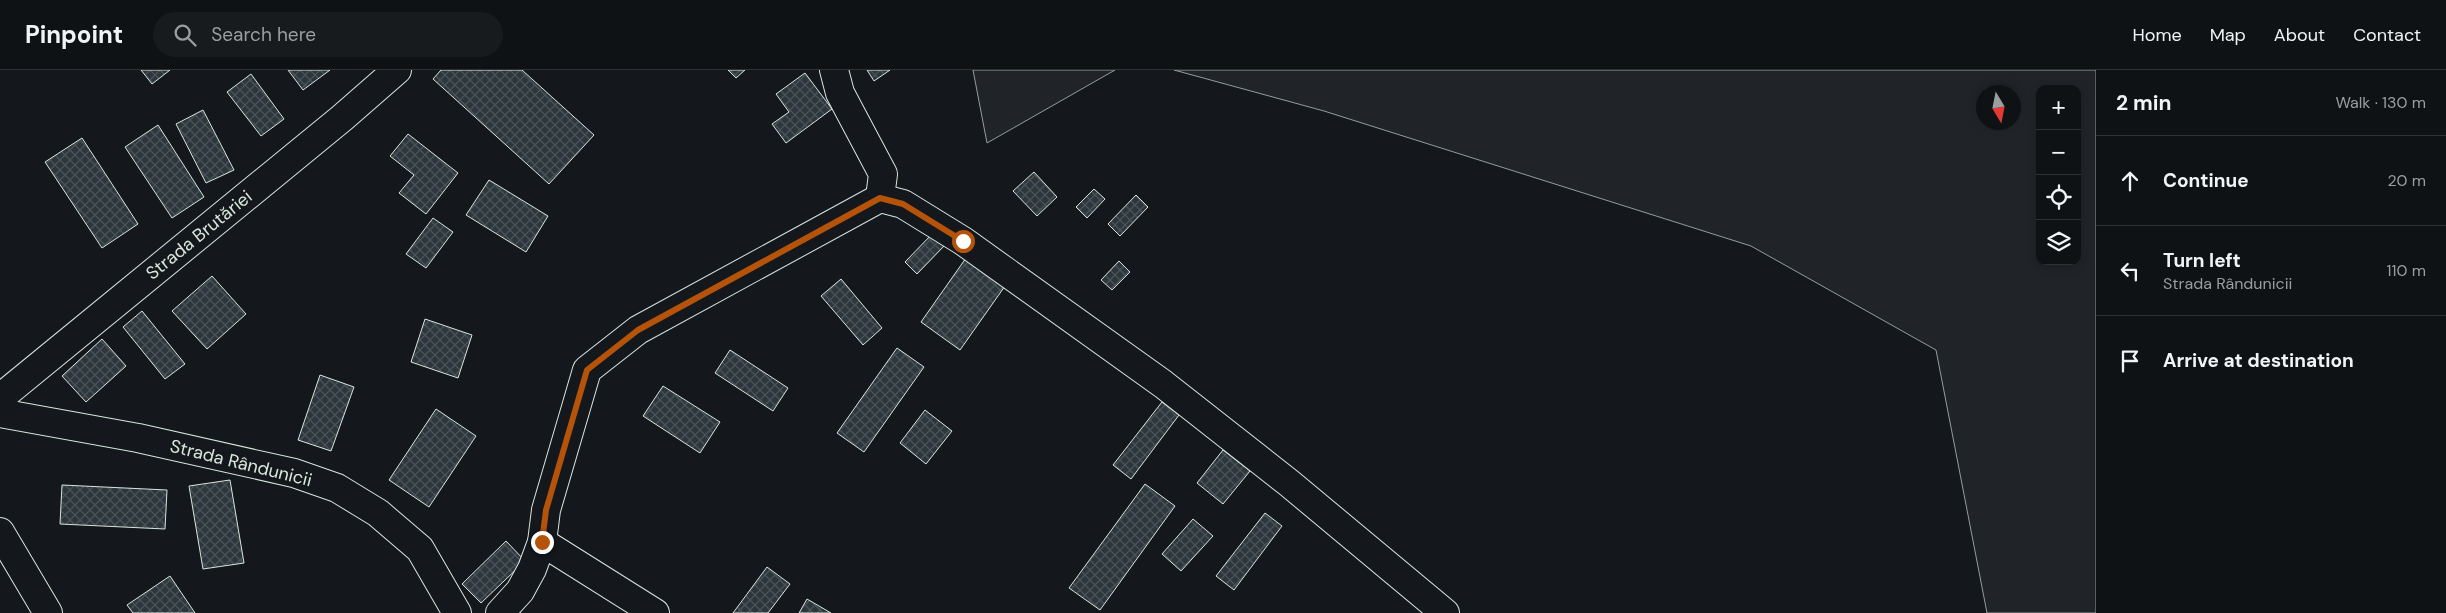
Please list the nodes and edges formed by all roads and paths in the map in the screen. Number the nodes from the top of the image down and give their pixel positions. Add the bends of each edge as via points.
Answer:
1 (397, 70) edge
2 (834, 70) edge
3 (880, 198) junction
4 (0, 398) edge
5 (0, 413) edge
6 (0, 532) edge
7 (542, 542) junction
8 (48, 613) edge
9 (457, 613) edge
10 (500, 613) edge
11 (655, 613) edge
12 (1445, 613) edge

1 - 4 street, Strada Brutăriei
2 - 3 street via 840,93 883,174
3 - 7 street via 638,330 587,370 546,510
3 - 12 street via 903,204 963,241 1163,384
5 - 9 street, Strada Rândunicii via 294,473 337,488 378,513 420,549
6 - 8 street
7 - 10 street via 520,591
7 - 11 street

